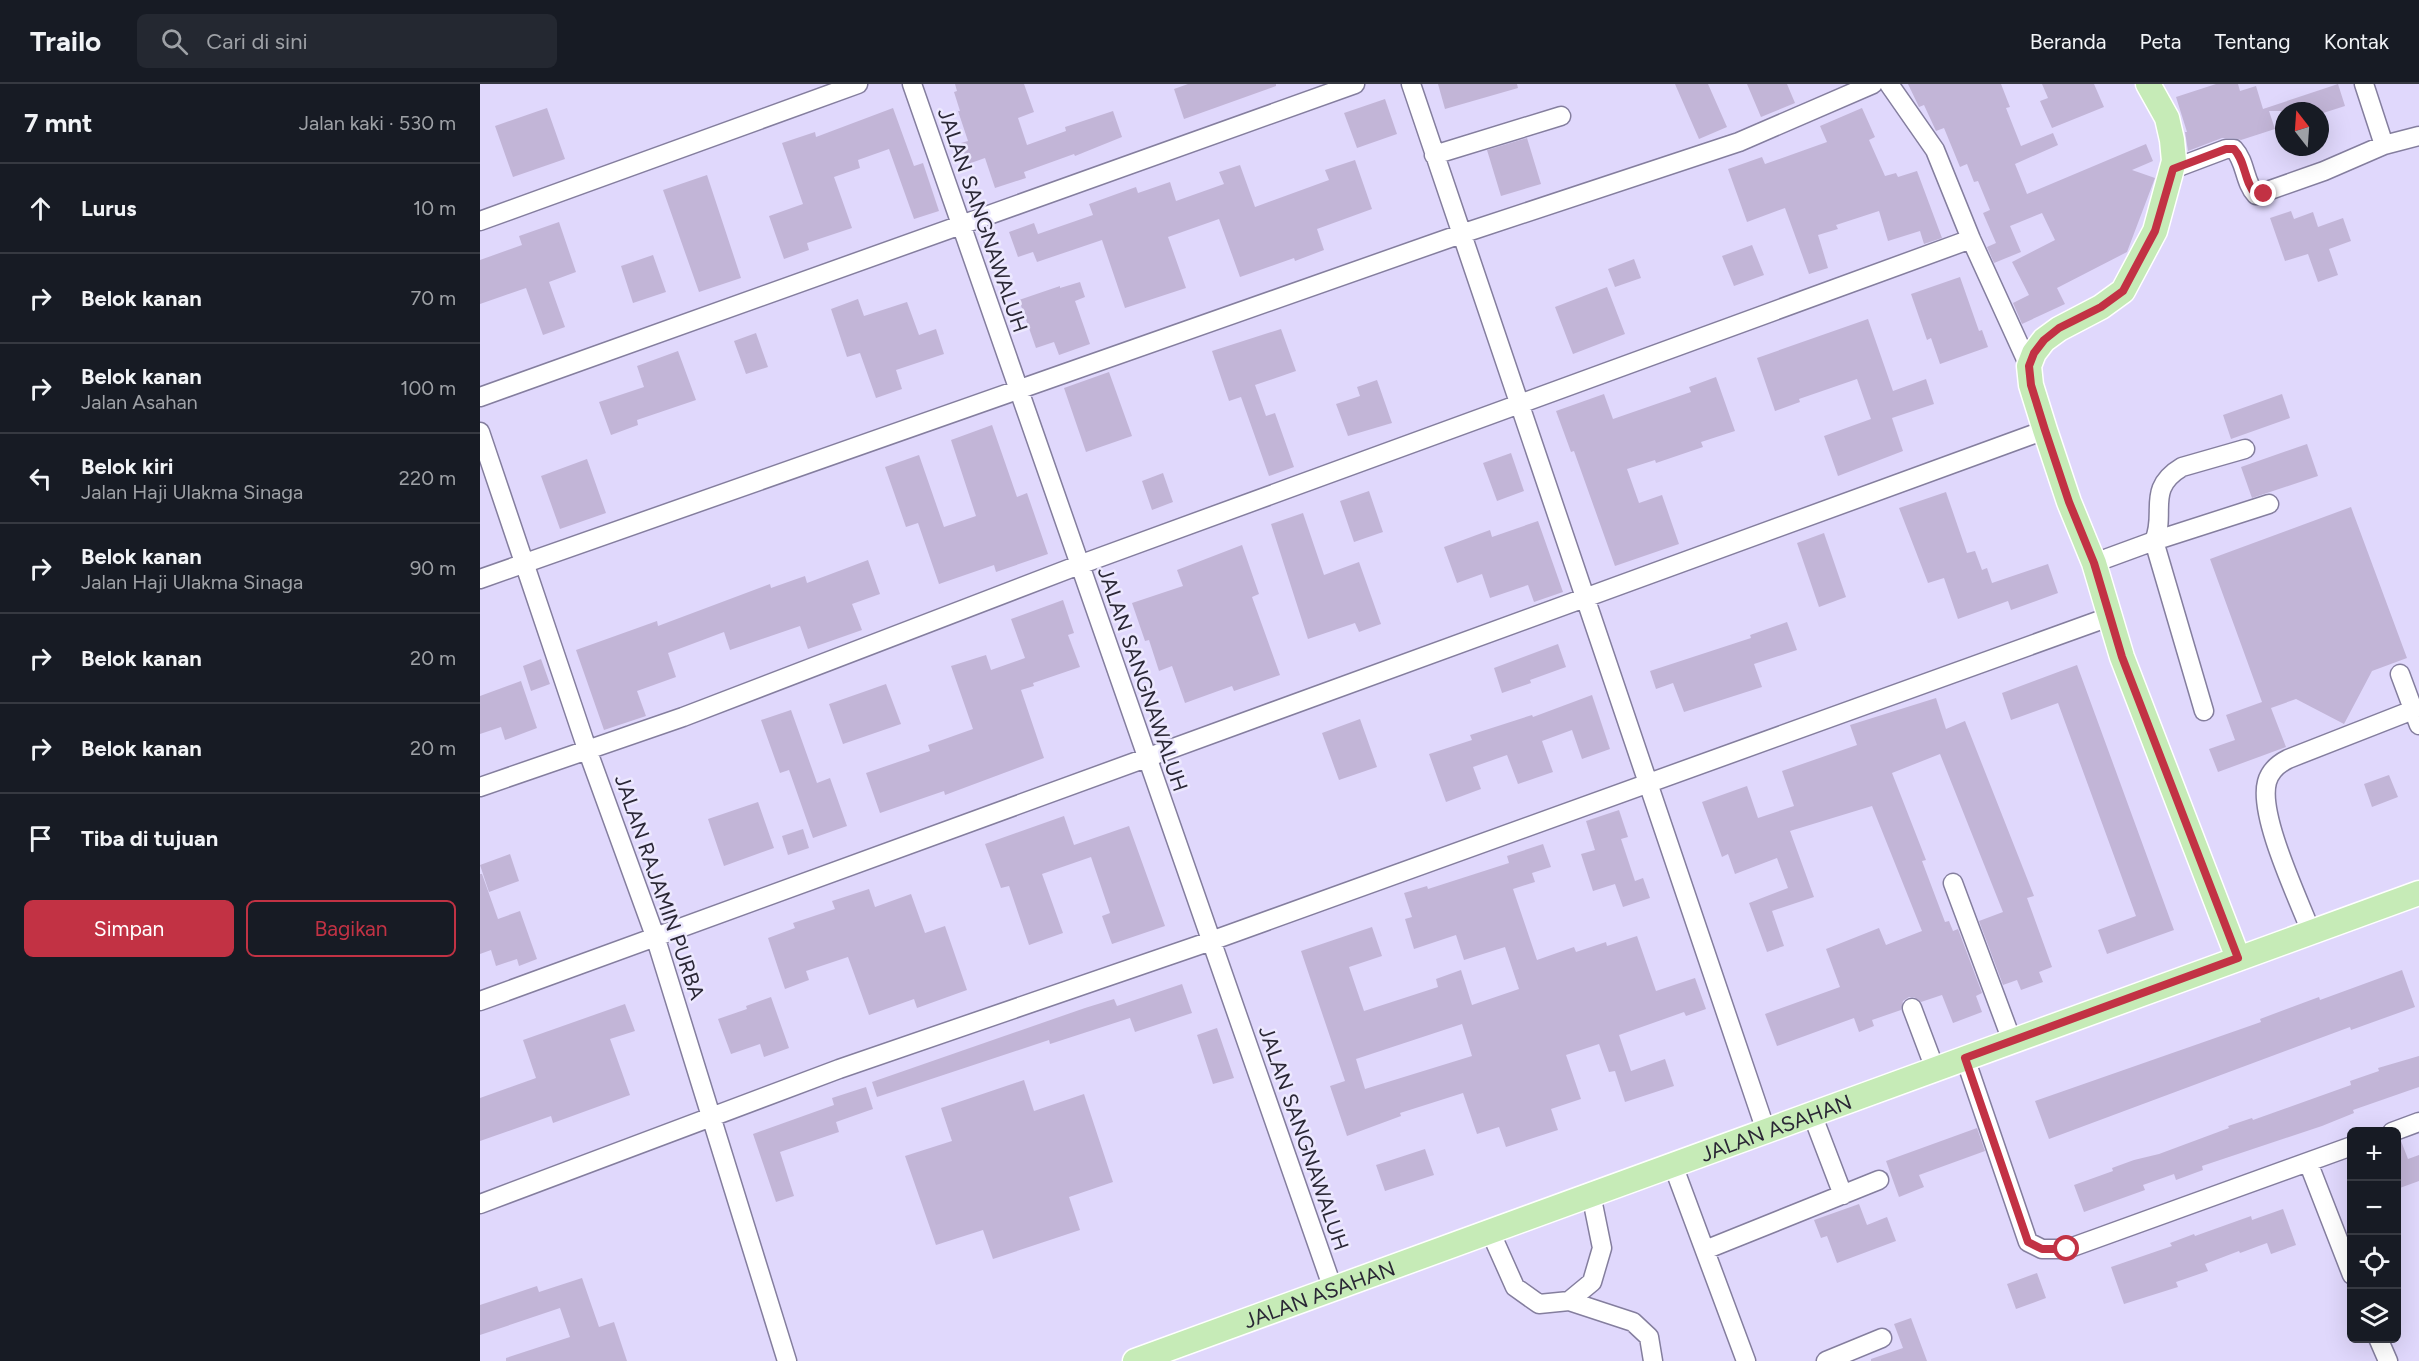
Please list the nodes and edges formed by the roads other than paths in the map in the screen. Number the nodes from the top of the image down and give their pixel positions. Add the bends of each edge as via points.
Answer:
1 (858, 84) edge
2 (912, 84) edge
3 (1356, 84) edge
4 (1411, 84) edge
5 (1874, 84) edge
6 (1889, 84) edge
7 (2148, 84) edge
8 (2364, 84) edge
9 (1561, 116) dead end
10 (2419, 136) edge
11 (2384, 146) junction
12 (1434, 155) junction
13 (2173, 169) junction
14 (480, 221) edge
15 (961, 225) junction
16 (1461, 234) junction
17 (1971, 239) junction
18 (2029, 366) junction
19 (1018, 390) junction
20 (480, 397) edge
21 (1520, 404) junction
22 (2045, 430) junction
23 (480, 432) edge
24 (2245, 449) dead end
25 (2269, 504) dead end
26 (2154, 541) junction
27 (525, 563) junction
28 (2094, 563) junction
29 (1079, 565) junction
30 (480, 579) edge
31 (1585, 599) junction
32 (2109, 617) junction
33 (2400, 674) dead end
34 (2204, 711) dead end
35 (2416, 717) edge
36 (587, 749) junction
37 (1147, 759) junction
38 (1648, 783) junction
39 (480, 787) edge
40 (1953, 883) dead end
41 (2419, 893) edge
42 (2311, 932) junction
43 (655, 936) junction
44 (1211, 941) junction
45 (2238, 958) junction
46 (480, 1001) edge
47 (1912, 1008) dead end
48 (2012, 1041) junction
49 (1965, 1058) junction
50 (1935, 1069) junction
51 (1812, 1114) junction
52 (712, 1115) junction
53 (2419, 1122) edge
54 (2401, 1128) edge
55 (1766, 1131) junction
56 (2347, 1148) edge
57 (2308, 1162) junction
58 (1673, 1165) junction
59 (1879, 1180) dead end
60 (1591, 1194) junction
61 (1843, 1195) junction
62 (480, 1204) edge
63 (1490, 1231) junction
64 (1705, 1250) junction
65 (2347, 1262) edge
66 (1333, 1289) junction
67 (1569, 1302) junction
68 (1882, 1338) dead end
69 (2380, 1343) edge
70 (787, 1361) edge
71 (1135, 1361) edge
72 (1653, 1361) edge
73 (1746, 1361) edge
74 (1826, 1361) edge
75 (2388, 1361) edge

1 - 14 street
2 - 15 street, JALAN SANGNAWALUH
3 - 15 street
4 - 12 street
5 - 16 street via 1739,142
6 - 17 street via 1935,150
7 - 13 main road via 2167,118
8 - 11 street
9 - 12 street
10 - 11 street
11 - 13 street via 2256,195 2249,188 2234,149
12 - 16 street
13 - 18 main road via 2155,231 2123,291 2059,328 2044,340
15 - 19 street, JALAN SANGNAWALUH
15 - 20 street
16 - 19 street
16 - 21 street
17 - 18 street
17 - 21 street
18 - 22 main road
19 - 27 street
19 - 29 street, JALAN SANGNAWALUH
21 - 29 street
21 - 31 street
22 - 28 main road
22 - 31 street
23 - 27 street, JALAN RAJAMIN PURBA
24 - 26 street via 2182,467 2166,479 2158,498
25 - 26 street
26 - 28 street
26 - 34 street
27 - 30 street
27 - 36 street, JALAN RAJAMIN PURBA
28 - 32 main road
29 - 36 street via 683,717
29 - 37 street, JALAN SANGNAWALUH
31 - 37 street
31 - 38 street
32 - 38 street
32 - 45 main road
33 - 35 street
35 - 42 street via 2288,759 2277,765 2267,780 2265,799 2270,825
36 - 39 street
36 - 43 street, JALAN RAJAMIN PURBA
37 - 43 street
37 - 44 street, JALAN SANGNAWALUH
38 - 44 street
38 - 55 street
40 - 48 street
41 - 42 main road, JALAN ASAHAN
42 - 45 main road, JALAN ASAHAN
43 - 46 street
43 - 52 street, JALAN RAJAMIN PURBA
44 - 52 street
44 - 66 street, JALAN SANGNAWALUH
45 - 48 main road, JALAN ASAHAN
47 - 50 street
48 - 49 main road, JALAN ASAHAN
49 - 50 main road, JALAN ASAHAN
49 - 57 street via 2028,1242 2042,1249 2067,1249
50 - 51 main road, JALAN ASAHAN
51 - 55 main road, JALAN ASAHAN
51 - 61 street
52 - 62 street
52 - 70 street, JALAN RAJAMIN PURBA
53 - 54 street
55 - 58 main road, JALAN ASAHAN
56 - 57 street
57 - 65 street
58 - 60 main road, JALAN ASAHAN
58 - 64 street
59 - 61 street
60 - 63 main road, JALAN ASAHAN
60 - 67 street via 1602,1248 1592,1282
61 - 64 street
63 - 66 main road, JALAN ASAHAN
63 - 67 street via 1515,1287 1539,1304
64 - 73 street
66 - 71 main road, JALAN ASAHAN
67 - 72 street via 1633,1322 1649,1337
68 - 74 street
69 - 75 street

